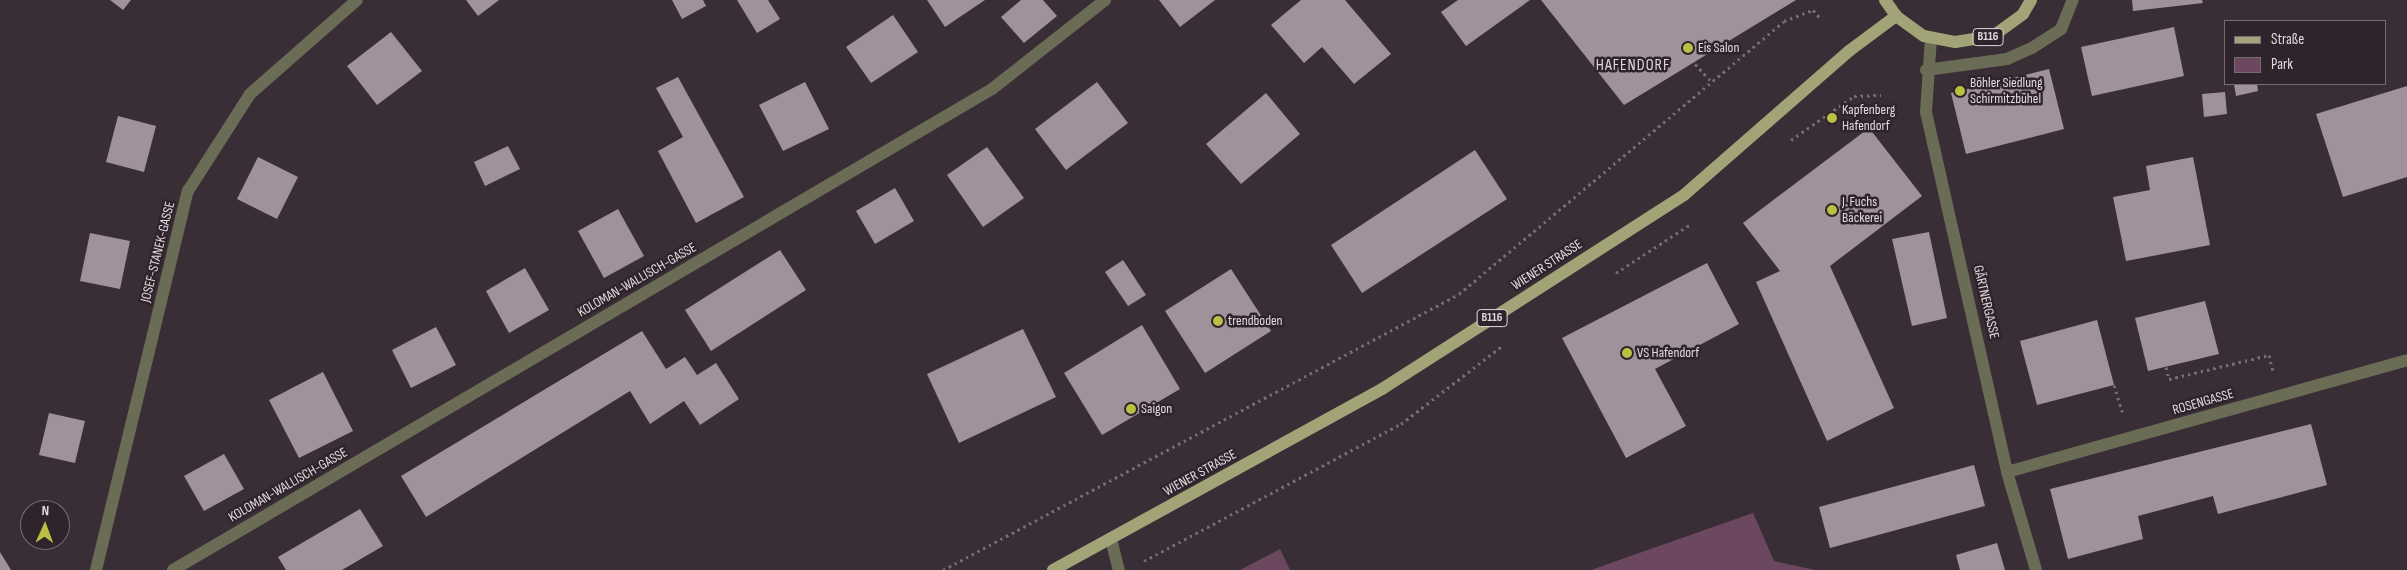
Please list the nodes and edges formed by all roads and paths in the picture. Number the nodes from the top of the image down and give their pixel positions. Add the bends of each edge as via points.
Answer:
1 (357, 0) edge
2 (1105, 0) edge
3 (1885, 0) edge
4 (2032, 0) edge
5 (2073, 0) edge
6 (1896, 16) junction
7 (1822, 19) dead end
8 (1931, 38) junction
9 (1695, 64) dead end
10 (1926, 70) junction
11 (1712, 82) junction
12 (2407, 360) edge
13 (2166, 367) dead end
14 (2280, 395) junction
15 (2007, 472) junction
16 (1111, 539) junction
17 (96, 570) edge
18 (173, 570) edge
19 (943, 570) edge
20 (1053, 570) edge
21 (1119, 570) edge
22 (2036, 570) edge

1 - 17 street, JOSEF-STANEK-GASSE via 250,94 188,191
2 - 18 street, KOLOMAN-WALLISCH-GASSE via 992,90
3 - 6 main road, B116
4 - 8 main road, B116 via 2023,14 1993,36 1954,42
5 - 10 street via 2061,29 2032,48 2007,59
6 - 8 main road, B116
6 - 16 main road, WIENER STRASSE / B116 via 1849,51 1684,195 1382,389
7 - 11 path via 1813,10 1784,21
8 - 10 street, GÄRTNERGASSE
9 - 11 path
10 - 15 street, GÄRTNERGASSE via 1926,112
11 - 19 path via 1459,294
12 - 14 street, ROSENGASSE
13 - 14 path via 2169,379 2269,355
14 - 15 street, ROSENGASSE
15 - 22 street, GÄRTNERGASSE
16 - 20 main road, WIENER STRASSE / B116
16 - 21 street

